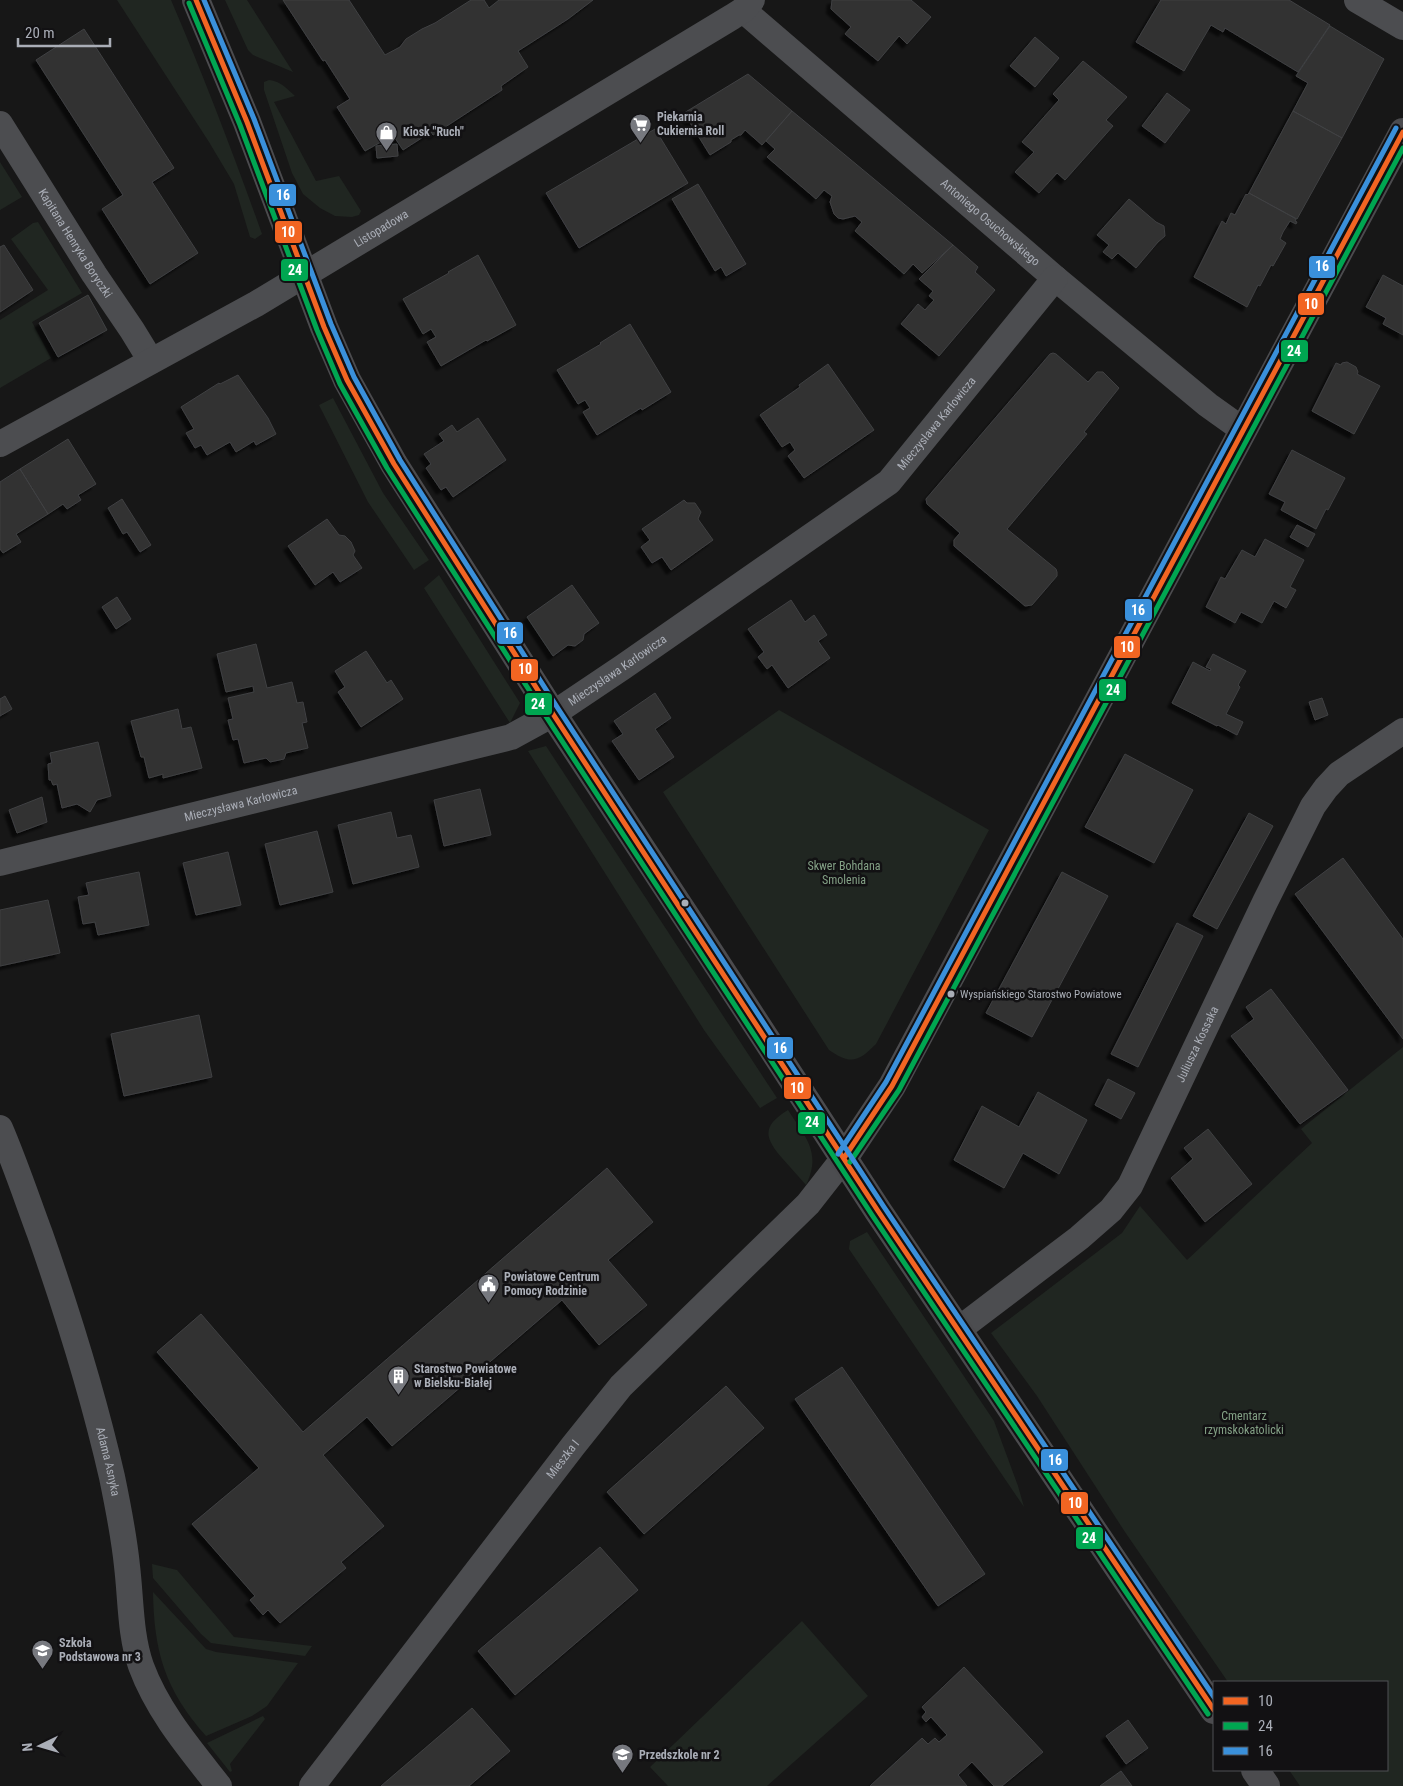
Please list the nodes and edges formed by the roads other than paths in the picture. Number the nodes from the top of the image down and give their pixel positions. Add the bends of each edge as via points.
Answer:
1 (196, 0) edge
2 (1357, 0) edge
3 (748, 5) edge
4 (1403, 26) edge
5 (0, 124) edge
6 (1403, 132) edge
7 (304, 275) junction
8 (1055, 278) junction
9 (151, 361) junction
10 (1243, 430) junction
11 (0, 444) edge
12 (553, 714) junction
13 (1403, 731) edge
14 (0, 863) edge
15 (0, 1128) edge
16 (844, 1158) junction
17 (958, 1330) junction
18 (1213, 1709) edge
19 (1256, 1771) edge
20 (219, 1786) edge
21 (312, 1786) edge
22 (1266, 1786) edge

1 - 7 street via 247,122
2 - 4 street
3 - 7 street, Listopadowa
3 - 8 street, Antoniego Osuchowskiego
5 - 9 street, Kapitana Henryka Boryczki
6 - 10 street
7 - 9 street, Listopadowa
7 - 12 street via 348,380 394,464
8 - 10 street, Antoniego Osuchowskiego via 1208,405
8 - 12 street, Mieczysława Karłowicza via 889,482
9 - 11 street, Listopadowa
10 - 16 street via 892,1086
12 - 14 street, Mieczysława Karłowicza via 511,737
12 - 16 street
13 - 17 street, Juliusza Kossaka via 1339,774 1313,806 1130,1186 1111,1210 1079,1238
15 - 20 street, Adama Asnyka via 51,1265 90,1391 119,1515 134,1636 141,1665 167,1717
16 - 17 street
16 - 21 street, Mieszka I via 808,1204 621,1386
17 - 18 street
19 - 22 street

